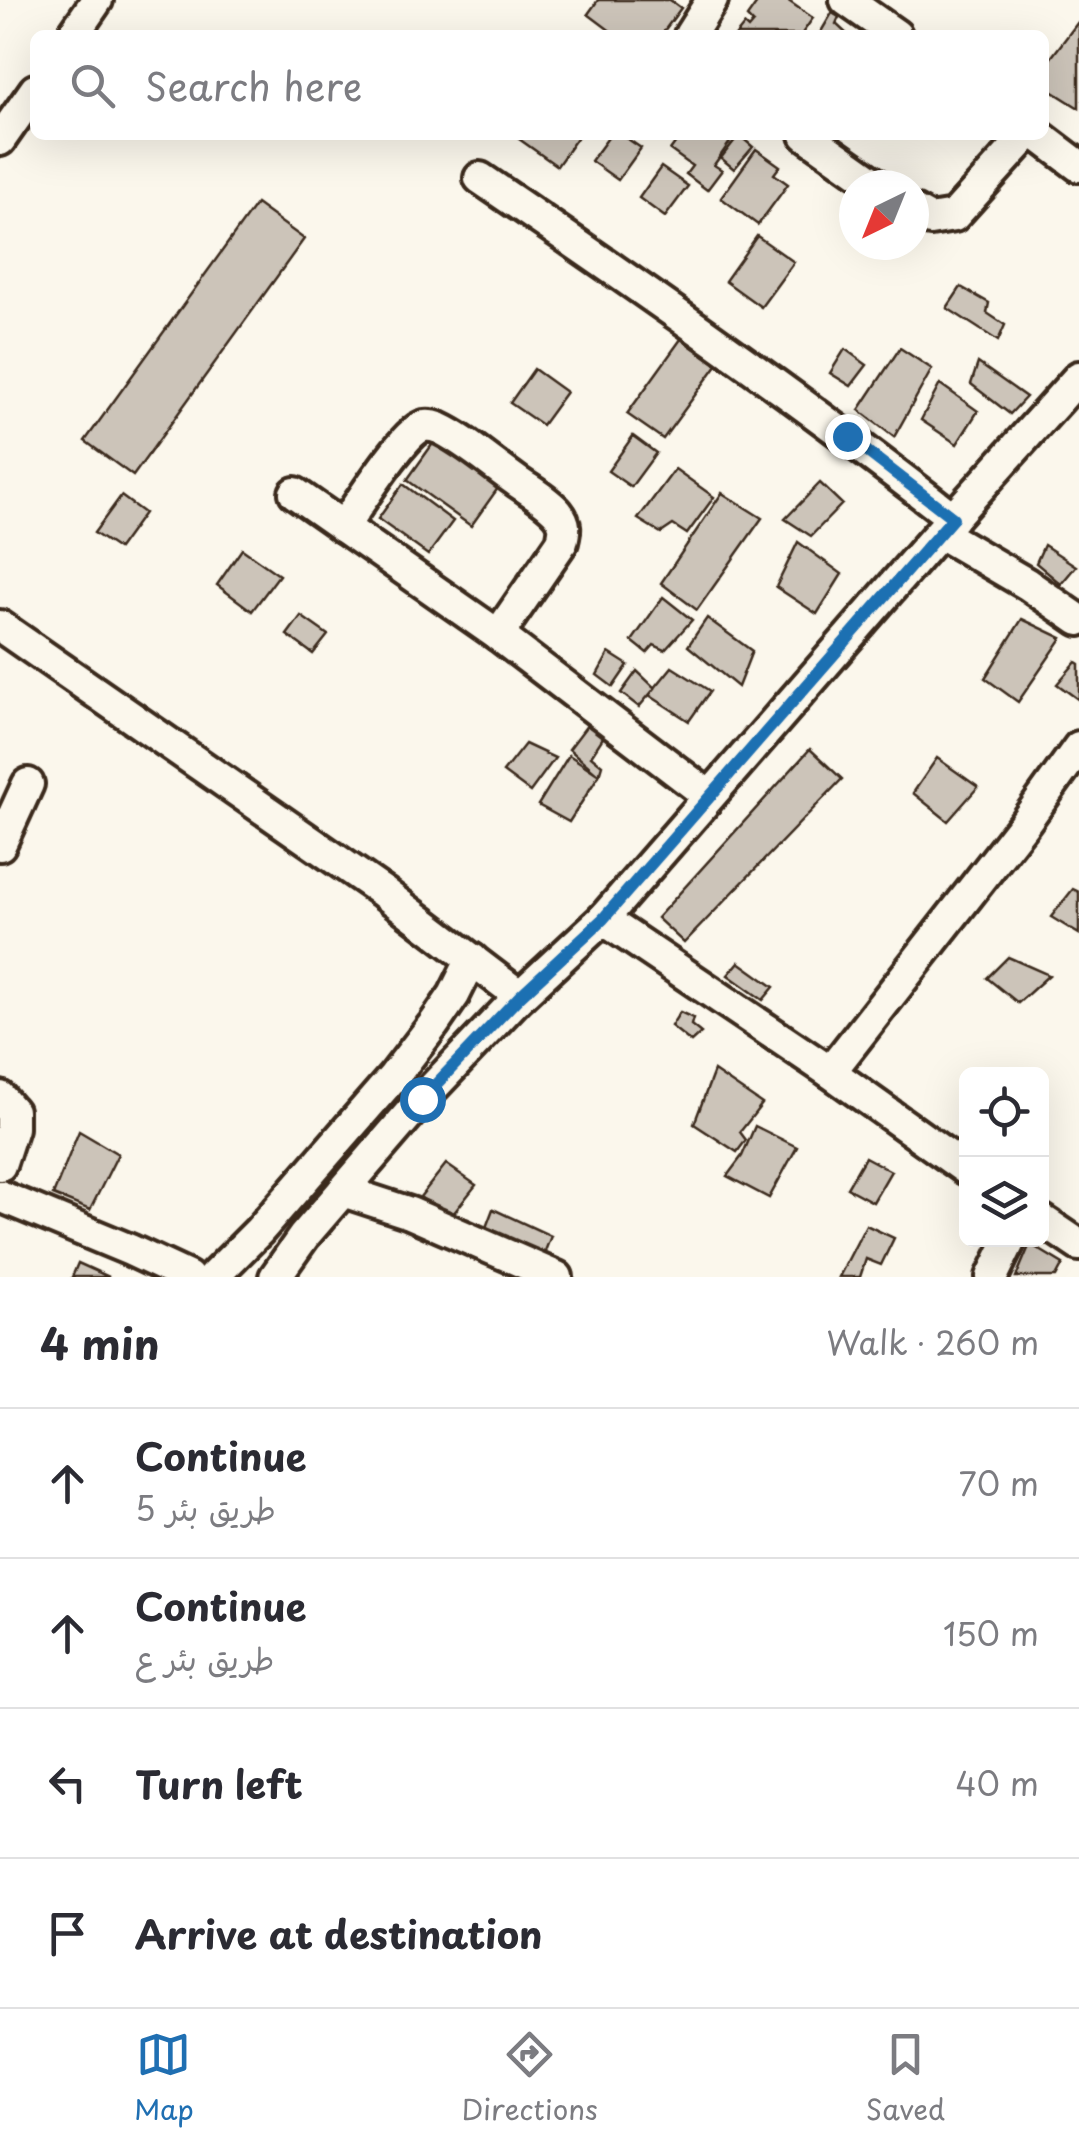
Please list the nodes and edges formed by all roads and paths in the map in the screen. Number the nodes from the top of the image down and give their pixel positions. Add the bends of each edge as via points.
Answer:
1 (97, 0) edge
2 (712, 0) edge
3 (846, 0) edge
4 (76, 30) edge
5 (693, 30) edge
6 (889, 30) edge
7 (30, 97) edge
8 (0, 140) edge
9 (813, 140) edge
10 (1022, 140) edge
11 (1045, 140) edge
12 (1079, 166) edge
13 (856, 170) edge
14 (480, 178) dead end
15 (929, 219) edge
16 (1079, 377) edge
17 (295, 494) dead end
18 (946, 526) junction
19 (343, 527) junction
20 (1079, 620) edge
21 (0, 626) edge
22 (498, 635) junction
23 (1079, 748) edge
24 (28, 784) dead end
25 (709, 796) junction
26 (0, 845) edge
27 (603, 919) junction
28 (472, 960) junction
29 (520, 996) junction
30 (830, 1072) junction
31 (0, 1097) edge
32 (959, 1164) edge
33 (0, 1165) edge
34 (343, 1191) junction
35 (0, 1196) edge
36 (1049, 1225) edge
37 (1079, 1245) edge
38 (1007, 1247) edge
39 (188, 1277) edge
40 (214, 1277) edge
41 (275, 1277) edge
42 (557, 1277) edge
43 (992, 1277) edge

1 - 4 street
2 - 5 street
3 - 6 street
7 - 8 street
9 - 13 street
10 - 15 street via 954,216
11 - 12 street
14 - 18 street via 817,414
16 - 18 street
17 - 19 street
18 - 20 street
18 - 25 street
19 - 22 street
19 - 22 street via 423,426 440,428 484,458 547,504 566,528
21 - 28 street
22 - 25 street
23 - 30 street
24 - 26 street
25 - 27 street
27 - 29 street
27 - 30 street
28 - 29 street
28 - 40 street via 394,1076
29 - 34 street
30 - 32 street
31 - 33 street via 12,1111 12,1128
34 - 41 street
34 - 42 street
35 - 39 street
36 - 37 street
38 - 43 street

